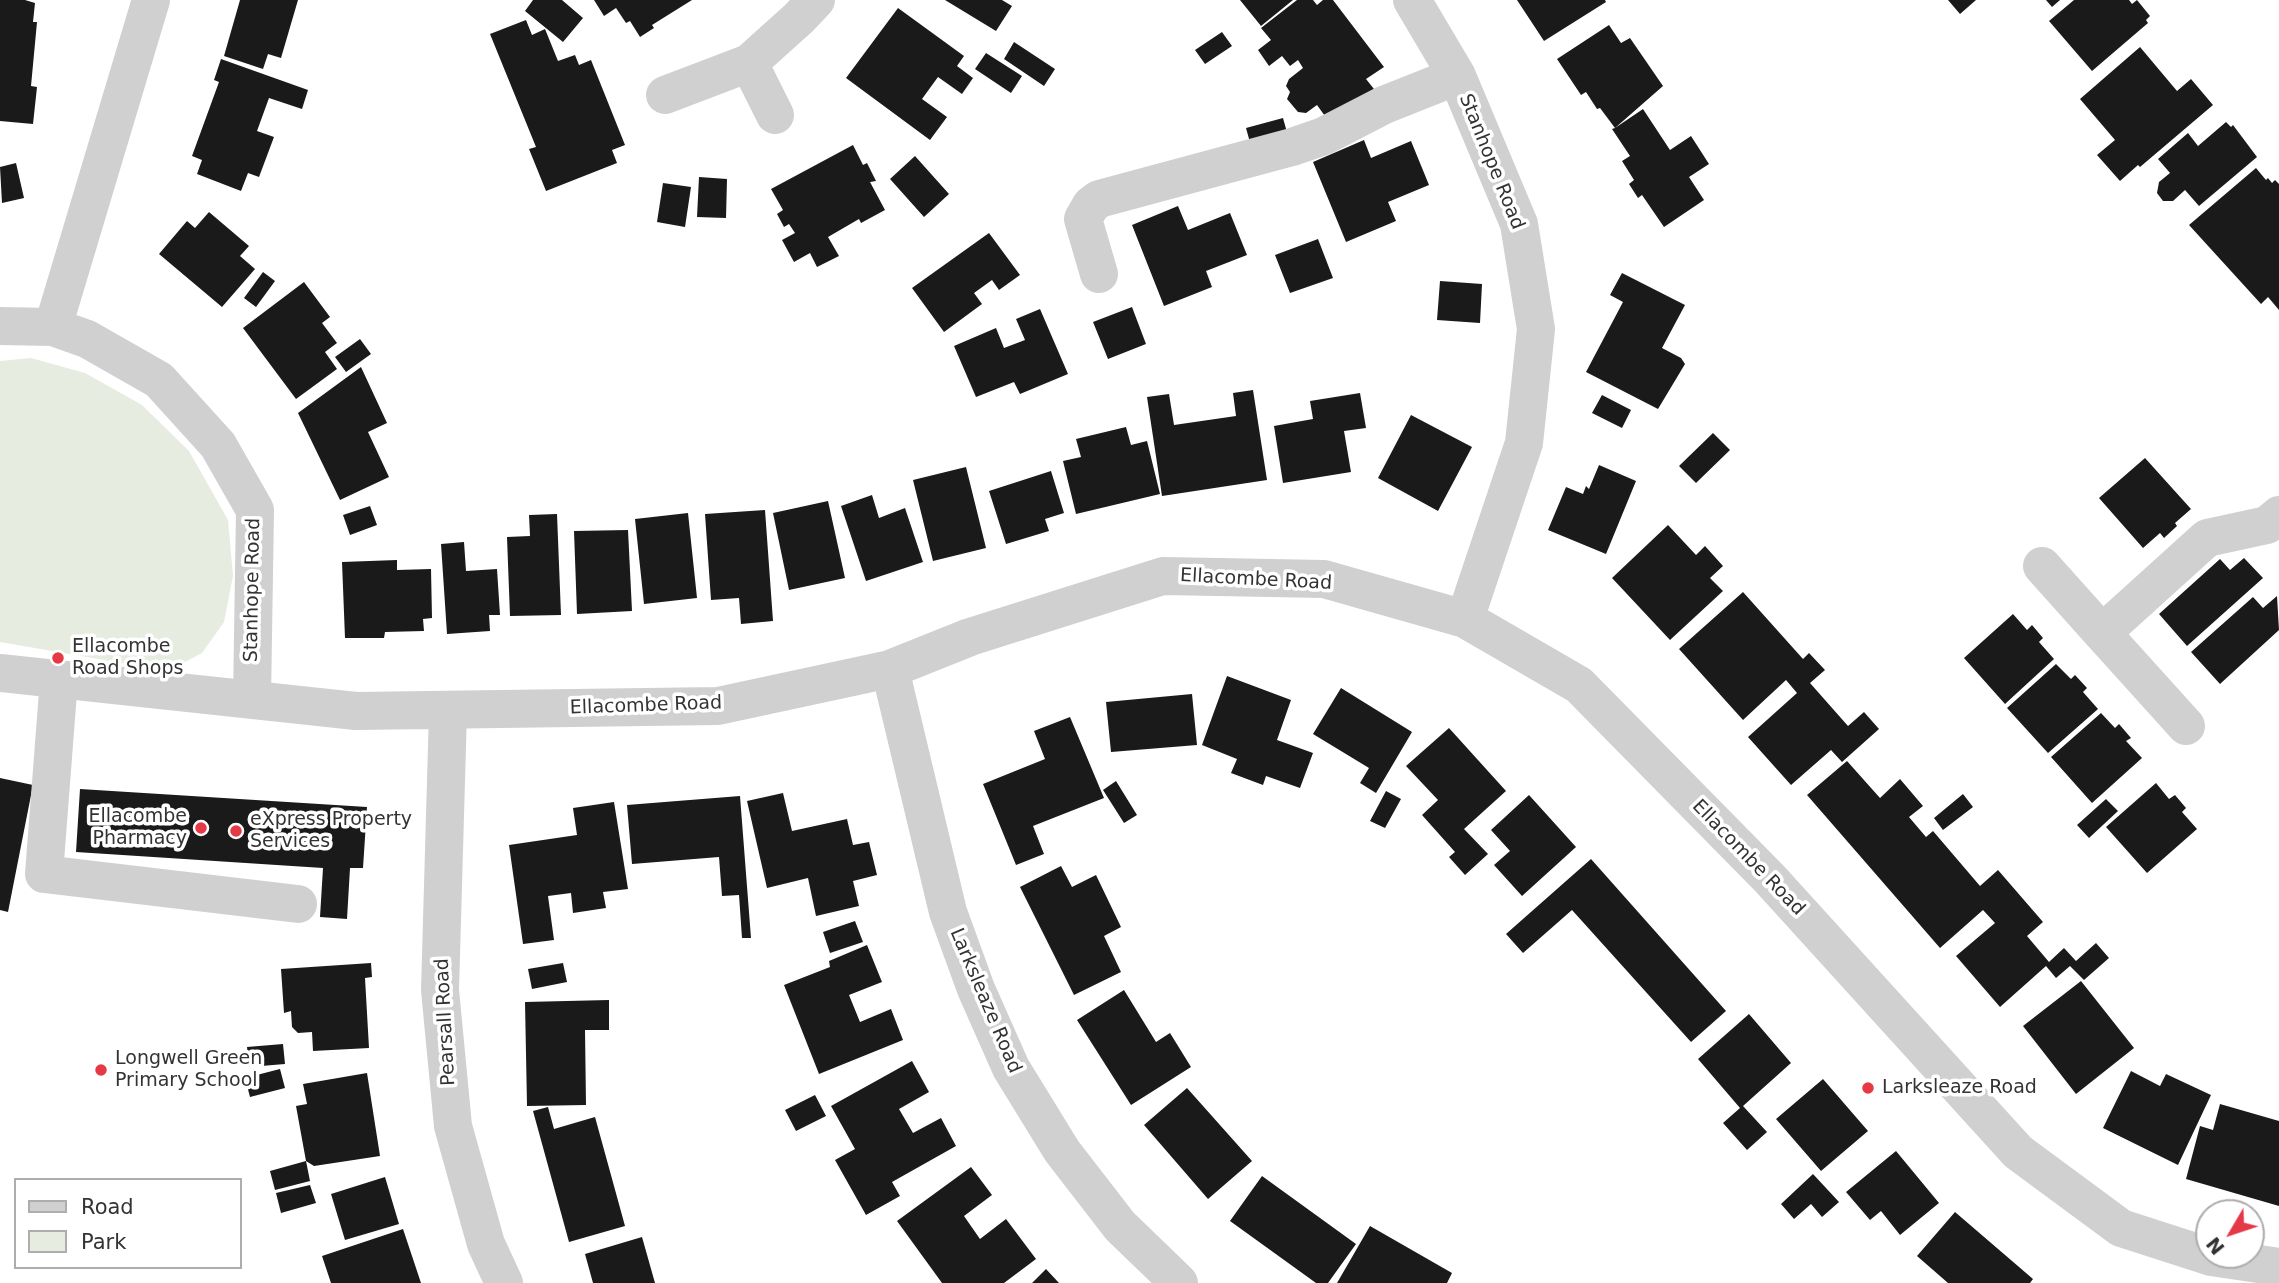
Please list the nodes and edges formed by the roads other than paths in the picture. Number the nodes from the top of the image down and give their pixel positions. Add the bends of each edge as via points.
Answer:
1 (151, 0) edge
2 (816, 0) edge
3 (1412, 0) edge
4 (749, 62) junction
5 (1457, 76) junction
6 (665, 95) dead end
7 (775, 116) dead end
8 (1099, 274) dead end
9 (0, 326) edge
10 (53, 327) junction
11 (2279, 515) edge
12 (2042, 566) dead end
13 (1465, 619) junction
14 (2102, 633) junction
15 (890, 669) junction
16 (0, 673) edge
17 (59, 679) junction
18 (252, 699) junction
19 (448, 711) junction
20 (2186, 726) dead end
21 (298, 904) dead end
22 (2279, 1267) edge
23 (2206, 1270) edge
24 (504, 1283) edge
25 (1179, 1283) edge

1 - 10 street
2 - 4 street
3 - 5 street, Stanhope Road
4 - 6 street
4 - 7 street
5 - 8 street via 1292,147 1099,199 1083,219
5 - 13 street, Stanhope Road via 1519,224 1536,329 1524,443
9 - 10 street, Stanhope Road
10 - 18 street, Stanhope Road via 87,338 159,380 218,445 255,510
11 - 14 street via 2267,525 2207,538
12 - 14 street
13 - 15 street, Ellacombe Road via 1324,579 1163,576 970,637
13 - 23 street, Ellacombe Road via 1579,685 1770,879 2018,1152 2121,1228
14 - 20 street
15 - 19 street, Ellacombe Road via 718,706
15 - 25 street, Larksleaze Road via 948,912 1011,1068 1062,1151 1120,1226
16 - 17 street, Ellacombe Road
17 - 18 street, Ellacombe Road
17 - 21 street via 44,874
18 - 19 street, Ellacombe Road via 356,710
19 - 24 street, Pearsall Road via 440,990 453,1126 486,1244
22 - 23 street, Ellacombe Road

